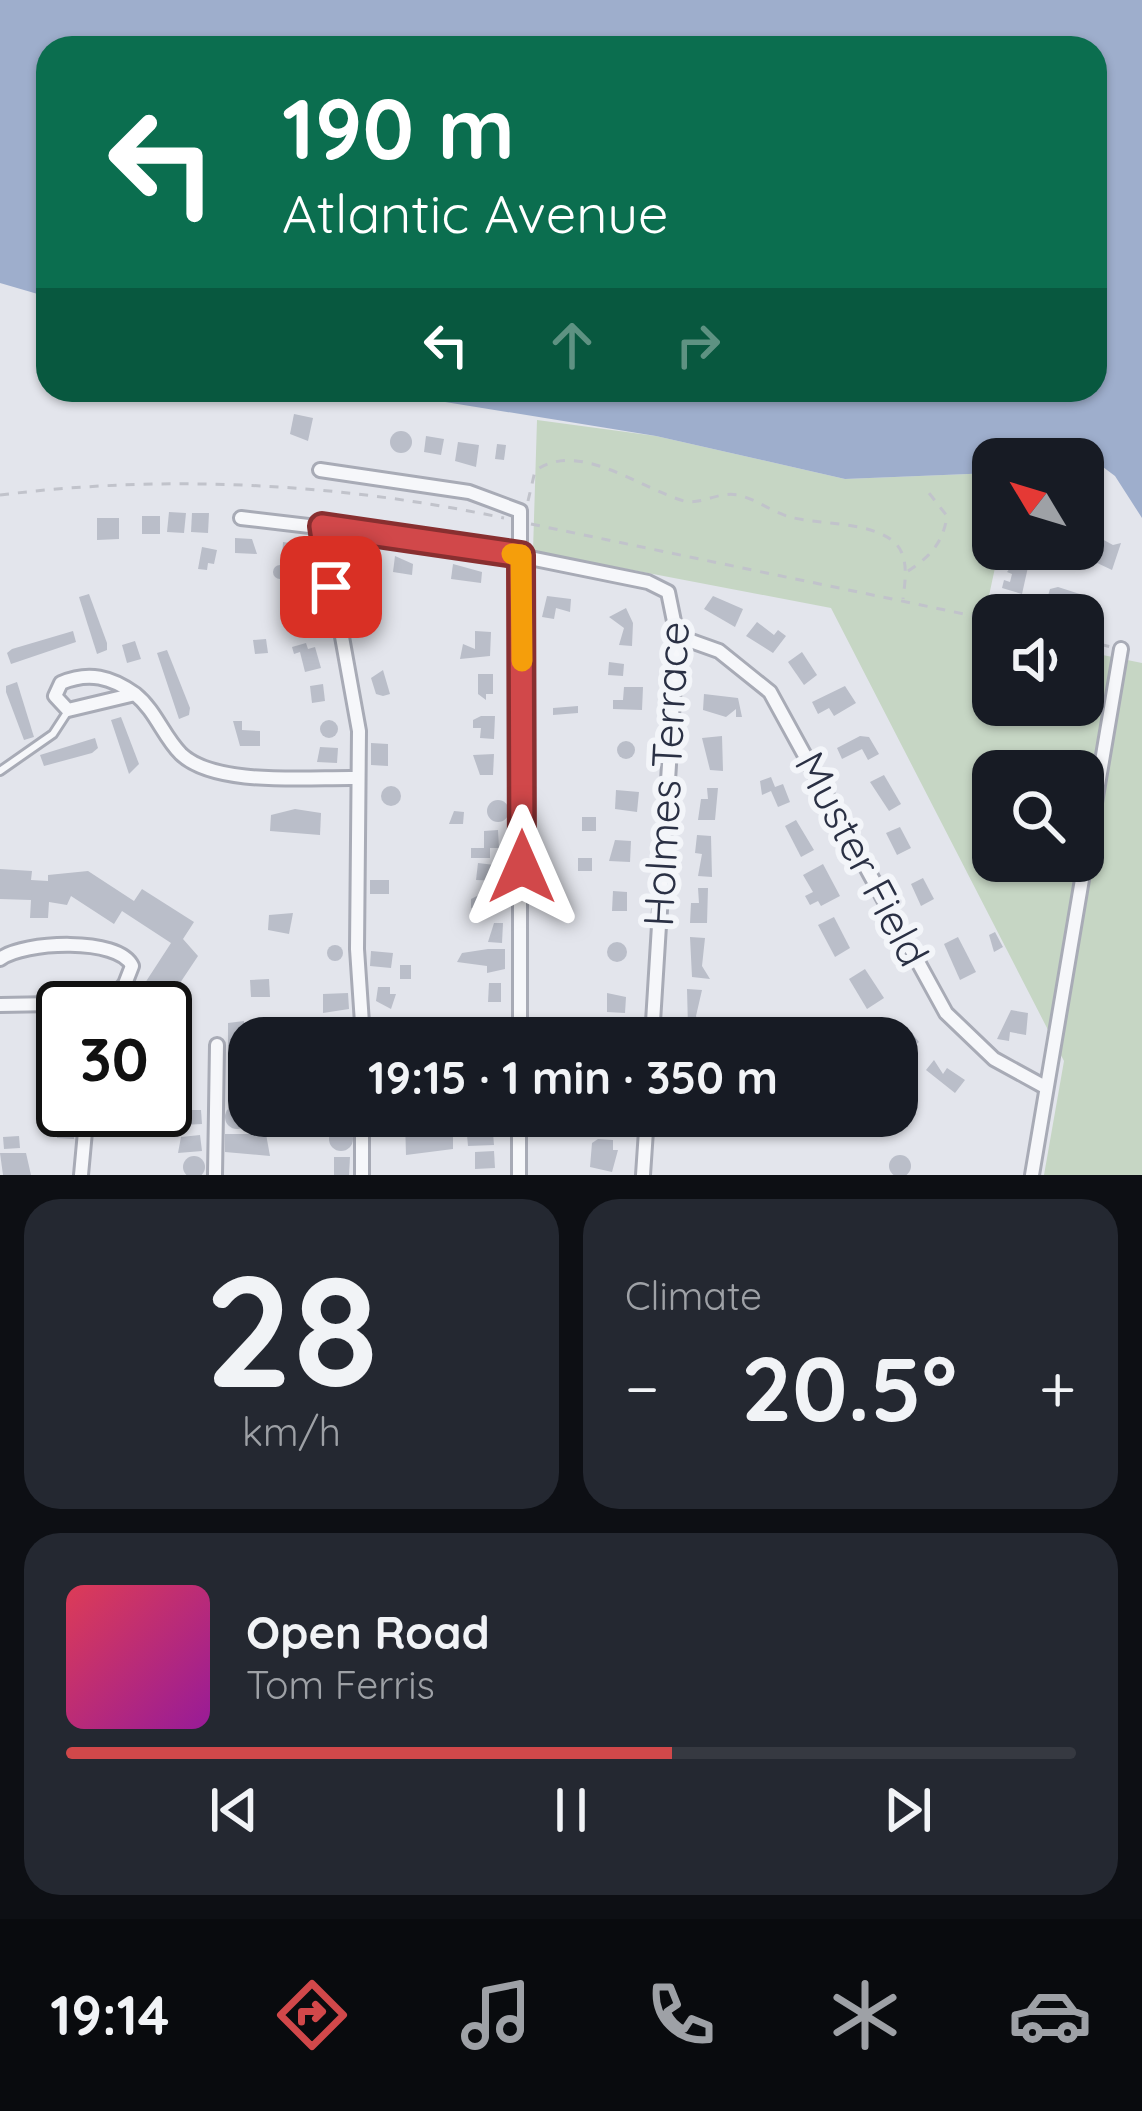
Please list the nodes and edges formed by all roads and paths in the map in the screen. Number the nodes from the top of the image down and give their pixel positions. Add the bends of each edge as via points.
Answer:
1 (320, 470) dead end
2 (925, 488) dead end
3 (0, 495) edge
4 (241, 518) dead end
5 (524, 523) junction
6 (322, 526) junction
7 (521, 555) junction
8 (906, 572) junction
9 (902, 601) junction
10 (972, 616) edge
11 (677, 636) junction
12 (1121, 649) dead end
13 (135, 694) junction
14 (68, 710) junction
15 (0, 771) edge
16 (357, 778) junction
17 (0, 958) edge
18 (0, 1005) edge
19 (363, 1017) edge
20 (520, 1017) edge
21 (653, 1017) edge
22 (217, 1046) dead end
23 (1046, 1088) junction
24 (84, 1137) edge
25 (362, 1137) edge
26 (519, 1137) edge
27 (646, 1137) edge
28 (81, 1175) edge
29 (215, 1175) edge
30 (362, 1175) edge
31 (518, 1175) edge
32 (644, 1175) edge
33 (1032, 1175) edge

1 - 5 street via 512,504
2 - 8 path via 947,516 945,532 930,557
3 - 5 path via 233,483
4 - 6 street
5 - 7 street
5 - 8 path via 535,471 568,461 687,502 740,495 782,514 880,533 899,547
5 - 9 path
6 - 7 street
6 - 16 street via 359,731
7 - 11 street, Holmes Terrace via 662,588 674,600
7 - 20 street
8 - 9 path
9 - 10 path
11 - 21 street, Holmes Terrace
11 - 23 street, Muster Field via 719,651 770,692 946,1013 994,1059
12 - 23 street
13 - 14 street
13 - 14 street via 99,676 69,679 55,692
13 - 16 street via 178,752 206,769
14 - 15 lane via 53,734
16 - 19 street
17 - 18 street via 28,947 109,947 131,967 108,1003
22 - 29 street
23 - 33 street
24 - 28 street
25 - 30 street
26 - 31 street
27 - 32 street

